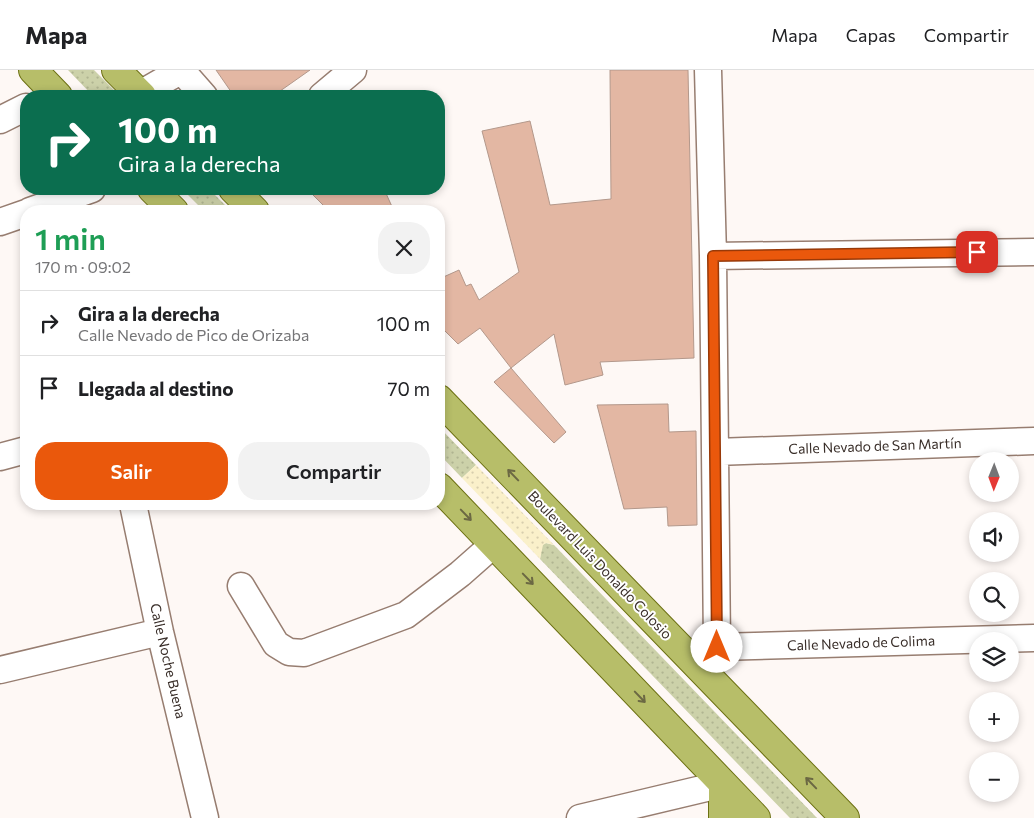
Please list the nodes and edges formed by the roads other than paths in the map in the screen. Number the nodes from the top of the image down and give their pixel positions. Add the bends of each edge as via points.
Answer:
1 (32, 70) edge
2 (116, 70) edge
3 (181, 70) edge
4 (353, 70) edge
5 (708, 70) edge
6 (50, 90) edge
7 (136, 90) edge
8 (149, 90) edge
9 (199, 90) edge
10 (329, 90) edge
11 (20, 110) edge
12 (0, 120) edge
13 (76, 195) edge
14 (158, 195) edge
15 (239, 195) edge
16 (49, 205) edge
17 (168, 205) edge
18 (249, 205) edge
19 (20, 215) edge
20 (0, 222) edge
21 (1034, 252) edge
22 (713, 256) junction
23 (445, 405) edge
24 (1034, 441) edge
25 (20, 452) edge
26 (716, 452) junction
27 (0, 457) edge
28 (445, 492) edge
29 (134, 510) edge
30 (494, 544) junction
31 (241, 586) dead end
32 (160, 632) junction
33 (1034, 638) edge
34 (717, 647) junction
35 (700, 669) junction
36 (0, 670) edge
37 (723, 784) junction
38 (205, 818) edge
39 (580, 818) edge
40 (723, 818) edge
41 (756, 818) edge
42 (844, 818) edge

1 - 6 main road
2 - 7 main road
3 - 8 street
3 - 9 street
4 - 10 street
5 - 22 street
11 - 12 street
13 - 16 street
14 - 17 main road
15 - 18 main road
19 - 20 street
21 - 22 street
22 - 26 street
35 -> 23 main road, Boulevard Luis Donaldo Colosio
24 - 26 street, Calle Nevado de San Martín
25 - 27 street
26 - 34 street
28 -> 30 main road
29 - 32 street, Calle Noche Buena
30 - 31 street via 406,615 304,653 289,652 276,644
30 -> 37 main road
32 - 36 street
32 - 38 street, Calle Noche Buena
33 - 34 street, Calle Nevado de Colima
34 - 35 street
42 -> 35 main road, Boulevard Luis Donaldo Colosio
37 - 39 street
37 - 40 main road
37 - 41 main road

